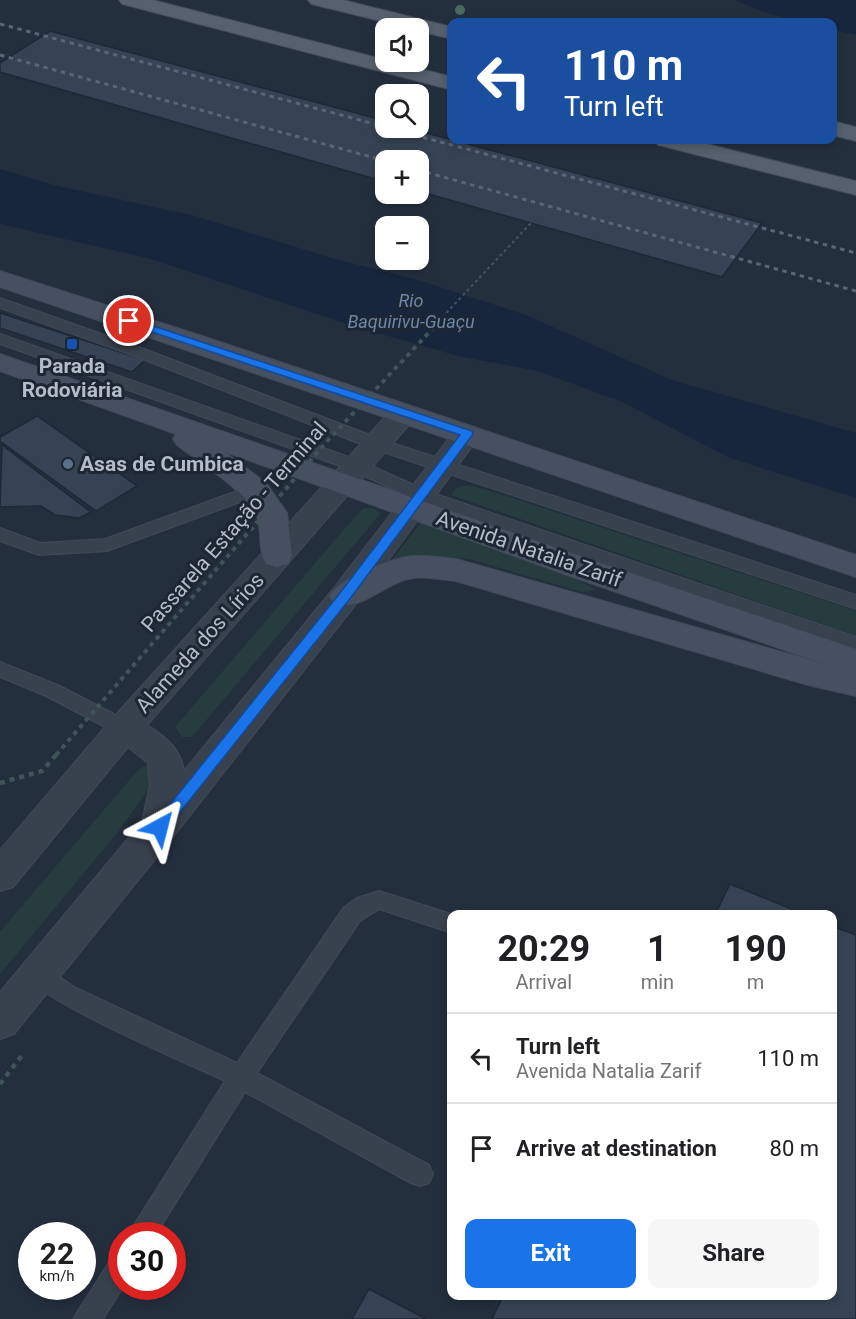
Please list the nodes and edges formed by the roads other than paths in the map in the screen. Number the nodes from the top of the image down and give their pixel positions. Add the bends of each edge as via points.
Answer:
1 (129, 0) edge
2 (318, 0) edge
3 (447, 32) edge
4 (447, 83) edge
5 (837, 129) edge
6 (856, 134) edge
7 (682, 144) edge
8 (856, 188) edge
9 (0, 279) edge
10 (0, 303) edge
11 (0, 339) edge
12 (0, 362) edge
13 (116, 381) junction
14 (404, 413) junction
15 (162, 419) junction
16 (467, 434) junction
17 (377, 444) junction
18 (443, 466) junction
19 (350, 475) junction
20 (256, 490) junction
21 (416, 501) junction
22 (0, 534) edge
23 (277, 556) junction
24 (856, 566) edge
25 (345, 596) junction
26 (856, 602) edge
27 (856, 644) edge
28 (856, 662) edge
29 (0, 669) edge
30 (856, 684) edge
31 (124, 728) junction
32 (160, 827) junction
33 (0, 876) edge
34 (447, 922) edge
35 (38, 975) junction
36 (0, 1021) edge
37 (241, 1077) junction
38 (420, 1174) dead end
39 (149, 1222) edge
40 (108, 1287) edge
41 (87, 1319) edge

1 - 4 main road
2 - 3 main road
5 - 6 main road
7 - 8 main road
9 - 14 main road
10 - 17 lane
11 - 13 lane
12 - 15 main road, Avenida Natalia Zarif
13 - 15 lane
13 - 19 lane
14 - 16 main road
14 - 17 street, Alameda dos Lírios
15 - 19 main road, Avenida Natalia Zarif
15 - 20 main road
16 - 18 street
16 - 24 main road
17 - 18 lane
17 - 19 street, Alameda dos Lírios
18 - 21 street
18 - 26 lane
19 - 21 main road, Avenida Natalia Zarif
19 - 23 street, Alameda dos Lírios
20 - 22 lane via 107,544 39,549
20 - 23 main road via 272,513
21 - 25 street
21 - 27 lane
21 - 28 main road, Avenida Natalia Zarif
23 - 31 street, Alameda dos Lírios
25 - 30 main road via 383,575 414,567 456,570
25 - 32 street
29 - 31 lane
31 - 32 street via 156,748 164,758 168,773
31 - 33 street, Alameda dos Lírios
32 - 35 street
34 - 37 lane via 379,900 352,914
35 - 36 street
35 - 37 lane via 68,995
37 - 38 lane
37 - 39 lane
40 - 41 lane

